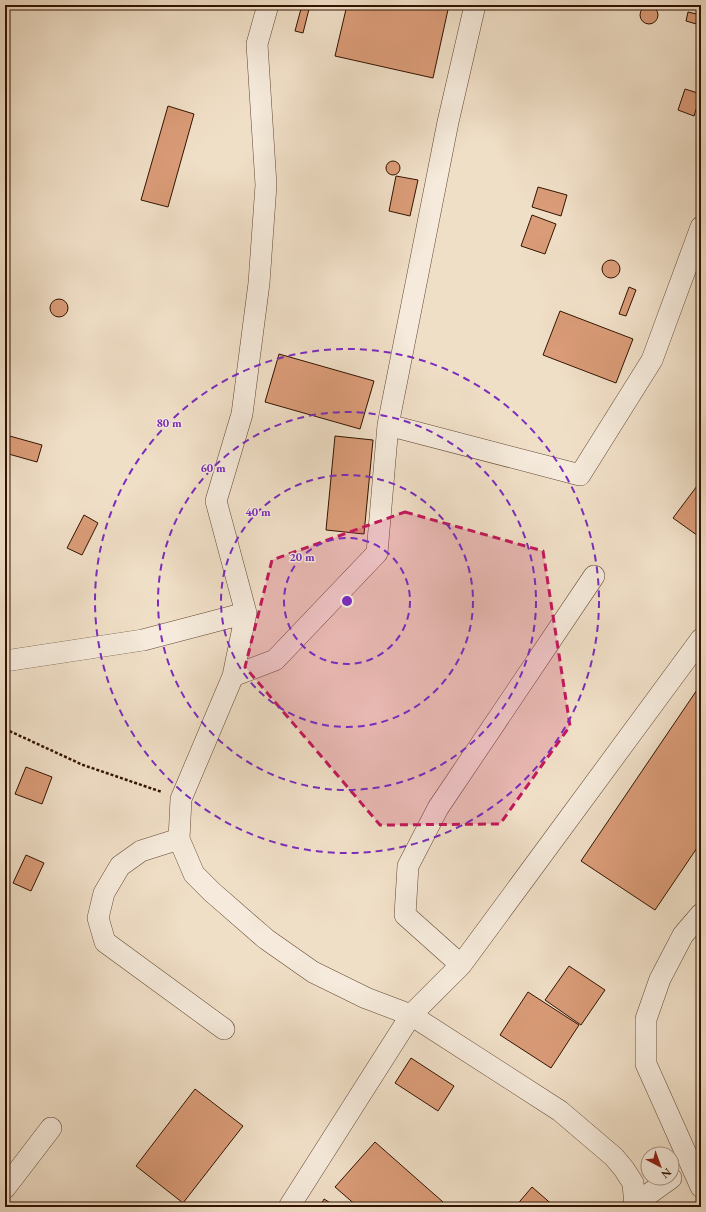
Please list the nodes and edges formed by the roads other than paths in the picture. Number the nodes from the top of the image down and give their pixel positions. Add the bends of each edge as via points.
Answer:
1 (268, 5) edge
2 (475, 5) edge
3 (701, 227) edge
4 (388, 425) junction
5 (594, 576) dead end
6 (246, 613) junction
7 (701, 638) edge
8 (5, 661) edge
9 (233, 676) junction
10 (179, 839) junction
11 (701, 914) edge
12 (461, 965) junction
13 (411, 1015) junction
14 (224, 1028) dead end
15 (51, 1128) dead end
16 (691, 1163) junction
17 (680, 1172) edge
18 (661, 1186) edge
19 (701, 1187) edge
20 (5, 1188) edge
21 (635, 1206) edge
22 (289, 1207) edge

1 - 6 street via 257,44 266,185 259,283 242,414 216,501
2 - 4 street via 448,122
3 - 4 street via 652,360 580,475
4 - 9 street via 377,553 276,660
5 - 12 street via 438,808 408,866 406,915
6 - 8 street via 143,640
6 - 9 street
7 - 12 street
9 - 10 street via 181,799
10 - 13 street via 194,874 266,939 313,972 366,998
10 - 14 street via 141,851 120,866 104,893 98,918 105,942
11 - 16 street via 683,935 676,948 660,979 646,1018 646,1064
12 - 13 street
13 - 21 street via 560,1111 614,1157 633,1183
13 - 22 street
15 - 20 street
16 - 17 street
16 - 19 street
18 - 21 street

